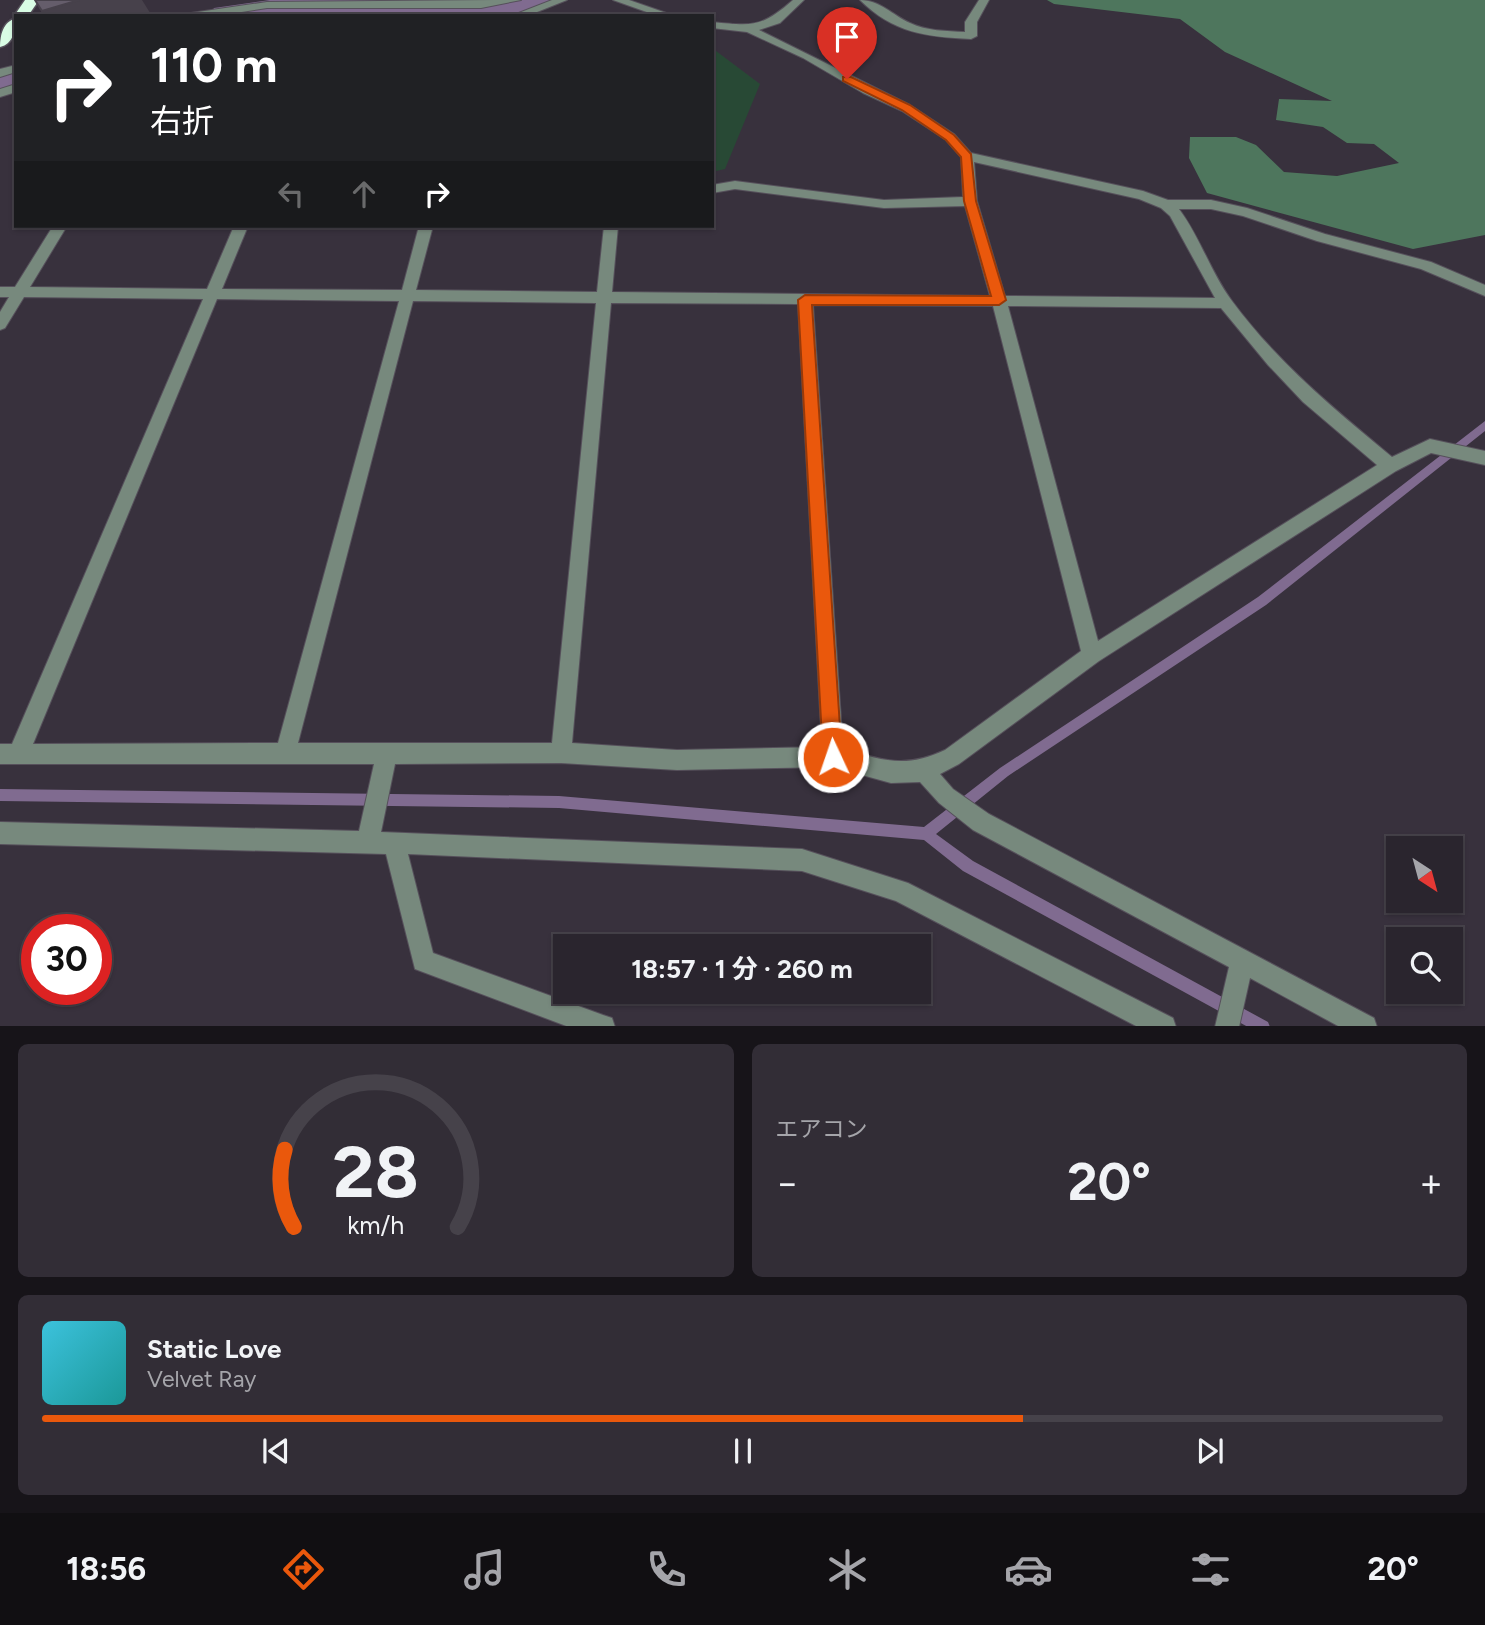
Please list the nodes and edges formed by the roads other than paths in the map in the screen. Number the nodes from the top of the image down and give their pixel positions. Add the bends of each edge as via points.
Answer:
1 (236, 0) edge
2 (516, 0) edge
3 (562, 0) edge
4 (618, 0) edge
5 (799, 0) edge
6 (865, 0) edge
7 (984, 0) edge
8 (403, 7) edge
9 (221, 10) junction
10 (481, 11) edge
11 (201, 14) edge
12 (522, 14) edge
13 (664, 14) edge
14 (14, 25) edge
15 (714, 26) edge
16 (749, 29) junction
17 (0, 43) edge
18 (967, 156) junction
19 (714, 189) edge
20 (970, 201) junction
21 (1166, 205) junction
22 (59, 228) edge
23 (240, 228) edge
24 (425, 228) edge
25 (611, 228) edge
26 (1485, 291) edge
27 (0, 292) edge
28 (19, 292) junction
29 (210, 294) junction
30 (407, 297) junction
31 (604, 297) junction
32 (805, 300) junction
33 (999, 300) junction
34 (1225, 303) junction
35 (0, 324) edge
36 (1477, 456) edge
37 (1390, 466) junction
38 (1091, 655) junction
39 (561, 753) junction
40 (9, 754) edge
41 (285, 754) junction
42 (833, 757) junction
43 (385, 762) junction
44 (924, 771) junction
45 (0, 832) edge
46 (369, 833) junction
47 (394, 843) junction
48 (1242, 959) junction
49 (1228, 1024) edge
50 (600, 1026) edge
51 (1162, 1026) edge
52 (1363, 1026) edge

1 - 9 street
2 - 10 street
3 - 12 street
4 - 13 street
5 - 16 street via 776,21
6 - 7 street via 925,33 971,36 971,22
8 - 9 street via 267,5
8 - 10 street
9 - 11 street
14 - 17 highway
15 - 16 street
16 - 18 street via 906,108 950,137
18 - 20 street
18 - 21 street via 1143,195
19 - 20 street via 735,185 884,204
20 - 33 street
21 - 26 street via 1217,204 1256,213 1320,237 1430,265
21 - 34 street via 1175,213
22 - 28 street
23 - 29 street
24 - 30 street
25 - 31 street
27 - 28 street
28 - 29 street
28 - 35 street
29 - 30 street
29 - 40 street
30 - 31 street
30 - 41 street
31 - 32 street
31 - 39 street
32 - 33 street
32 - 42 street
33 - 34 street
33 - 38 street
34 - 37 street via 1309,398
36 - 37 street via 1430,446
37 - 38 street
38 - 44 street via 952,757
39 - 42 street via 677,760
39 - 43 street
40 - 41 street
41 - 43 street
42 - 44 street via 891,773
43 - 46 street
44 - 48 street via 946,796 981,822
45 - 46 street
46 - 47 street
47 - 50 street via 423,961
47 - 51 street via 802,860 900,891
48 - 49 street
48 - 52 street

